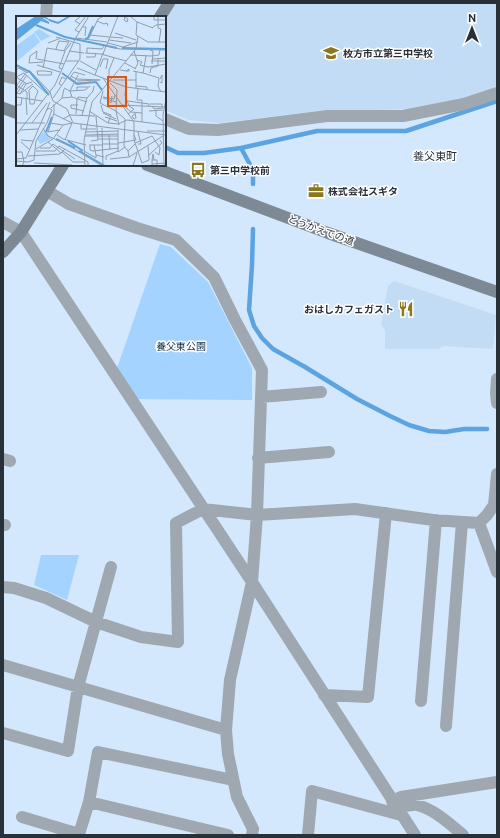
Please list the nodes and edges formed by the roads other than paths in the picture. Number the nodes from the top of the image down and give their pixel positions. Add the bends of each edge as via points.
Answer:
1 (47, 3) edge
2 (169, 3) edge
3 (46, 16) edge
4 (161, 16) edge
5 (3, 76) edge
6 (16, 79) edge
7 (497, 93) edge
8 (3, 108) edge
9 (16, 114) edge
10 (166, 119) edge
11 (63, 166) edge
12 (150, 166) edge
13 (47, 191) junction
14 (3, 222) edge
15 (22, 232) junction
16 (3, 252) edge
17 (497, 292) edge
18 (497, 380) edge
19 (321, 392) dead end
20 (261, 397) junction
21 (497, 403) edge
22 (329, 452) dead end
23 (258, 458) junction
24 (497, 474) edge
25 (495, 505) edge
26 (204, 509) junction
27 (386, 513) junction
28 (256, 515) junction
29 (436, 520) junction
30 (462, 522) junction
31 (479, 523) junction
32 (111, 567) dead end
33 (497, 572) edge
34 (252, 582) junction
35 (3, 588) edge
36 (96, 622) junction
37 (3, 665) edge
38 (78, 687) junction
39 (324, 695) junction
40 (421, 701) dead end
41 (446, 726) dead end
42 (226, 730) junction
43 (3, 733) edge
44 (233, 780) junction
45 (497, 782) edge
46 (397, 799) junction
47 (89, 802) junction
48 (401, 815) junction
49 (22, 817) dead end
50 (228, 835) edge
51 (252, 835) edge
52 (308, 835) edge
53 (415, 835) edge
54 (463, 835) edge

1 - 3 street
2 - 4 street
5 - 6 street
7 - 10 street via 464,104 403,116 327,116 218,130 189,129
8 - 9 street
11 - 13 street
12 - 17 street, とうかえでの道 via 328,233
13 - 15 street
13 - 20 street via 69,204 176,240 214,277 262,370
14 - 15 street
15 - 16 street
15 - 26 street
18 - 21 street
19 - 20 street
20 - 23 street
22 - 23 street
23 - 28 street
24 - 25 street
25 - 31 street
26 - 28 street
26 - 34 street
26 - 36 street via 176,522 178,642 141,637
27 - 28 street via 355,509
27 - 29 street
27 - 39 street via 368,697
28 - 34 street
29 - 30 street
29 - 40 street
30 - 31 street
30 - 41 street
31 - 33 street
32 - 36 street
34 - 39 street
34 - 42 street via 230,680
35 - 36 street via 14,588 46,598
36 - 38 street
37 - 38 street
38 - 42 street
38 - 43 street via 68,751
39 - 46 street
42 - 44 street
44 - 47 street via 98,752
44 - 51 street via 237,797 253,829
45 - 46 street
46 - 48 street
46 - 54 street via 405,806 416,804 427,808
47 - 49 street via 79,834
47 - 50 street
48 - 52 street via 312,791
48 - 53 street

